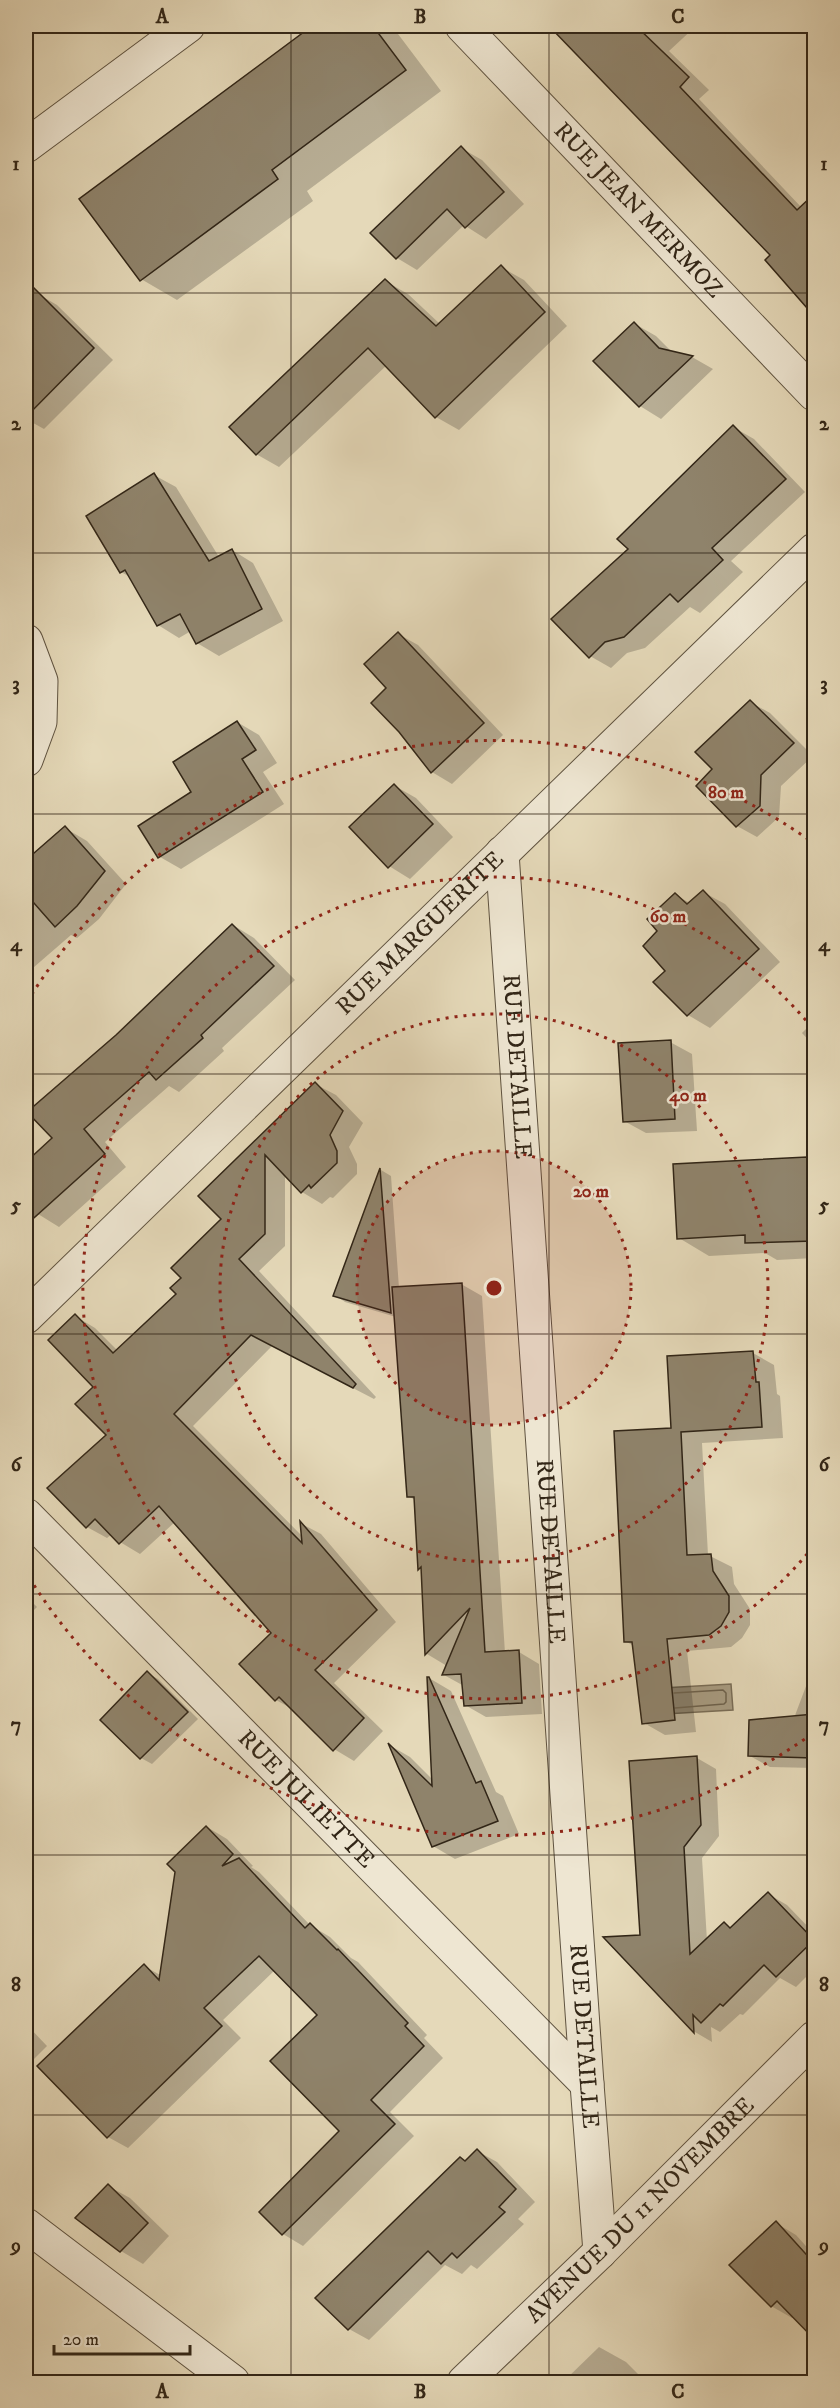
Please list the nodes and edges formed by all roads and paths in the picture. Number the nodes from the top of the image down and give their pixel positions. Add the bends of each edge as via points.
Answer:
1 (188, 26) edge
2 (462, 26) edge
3 (26, 146) edge
4 (814, 394) edge
5 (814, 550) edge
6 (26, 641) edge
7 (26, 760) edge
8 (502, 853) junction
9 (26, 1317) edge
10 (26, 1515) edge
11 (814, 2038) edge
12 (587, 2085) junction
13 (26, 2225) edge
14 (600, 2252) junction
15 (233, 2382) edge
16 (464, 2382) edge

1 - 3 street
2 - 4 street, RUE JEAN MERMOZ
5 - 8 street, RUE MARGUERITE
6 - 7 street via 41,681 40,722
8 - 9 street, RUE MARGUERITE
8 - 12 street, RUE DETAILLE
10 - 12 street, RUE JULIETTE
11 - 14 street, AVENUE DU 11 NOVEMBRE
12 - 14 street, RUE DETAILLE
13 - 15 street
14 - 16 street, AVENUE DU 11 NOVEMBRE

